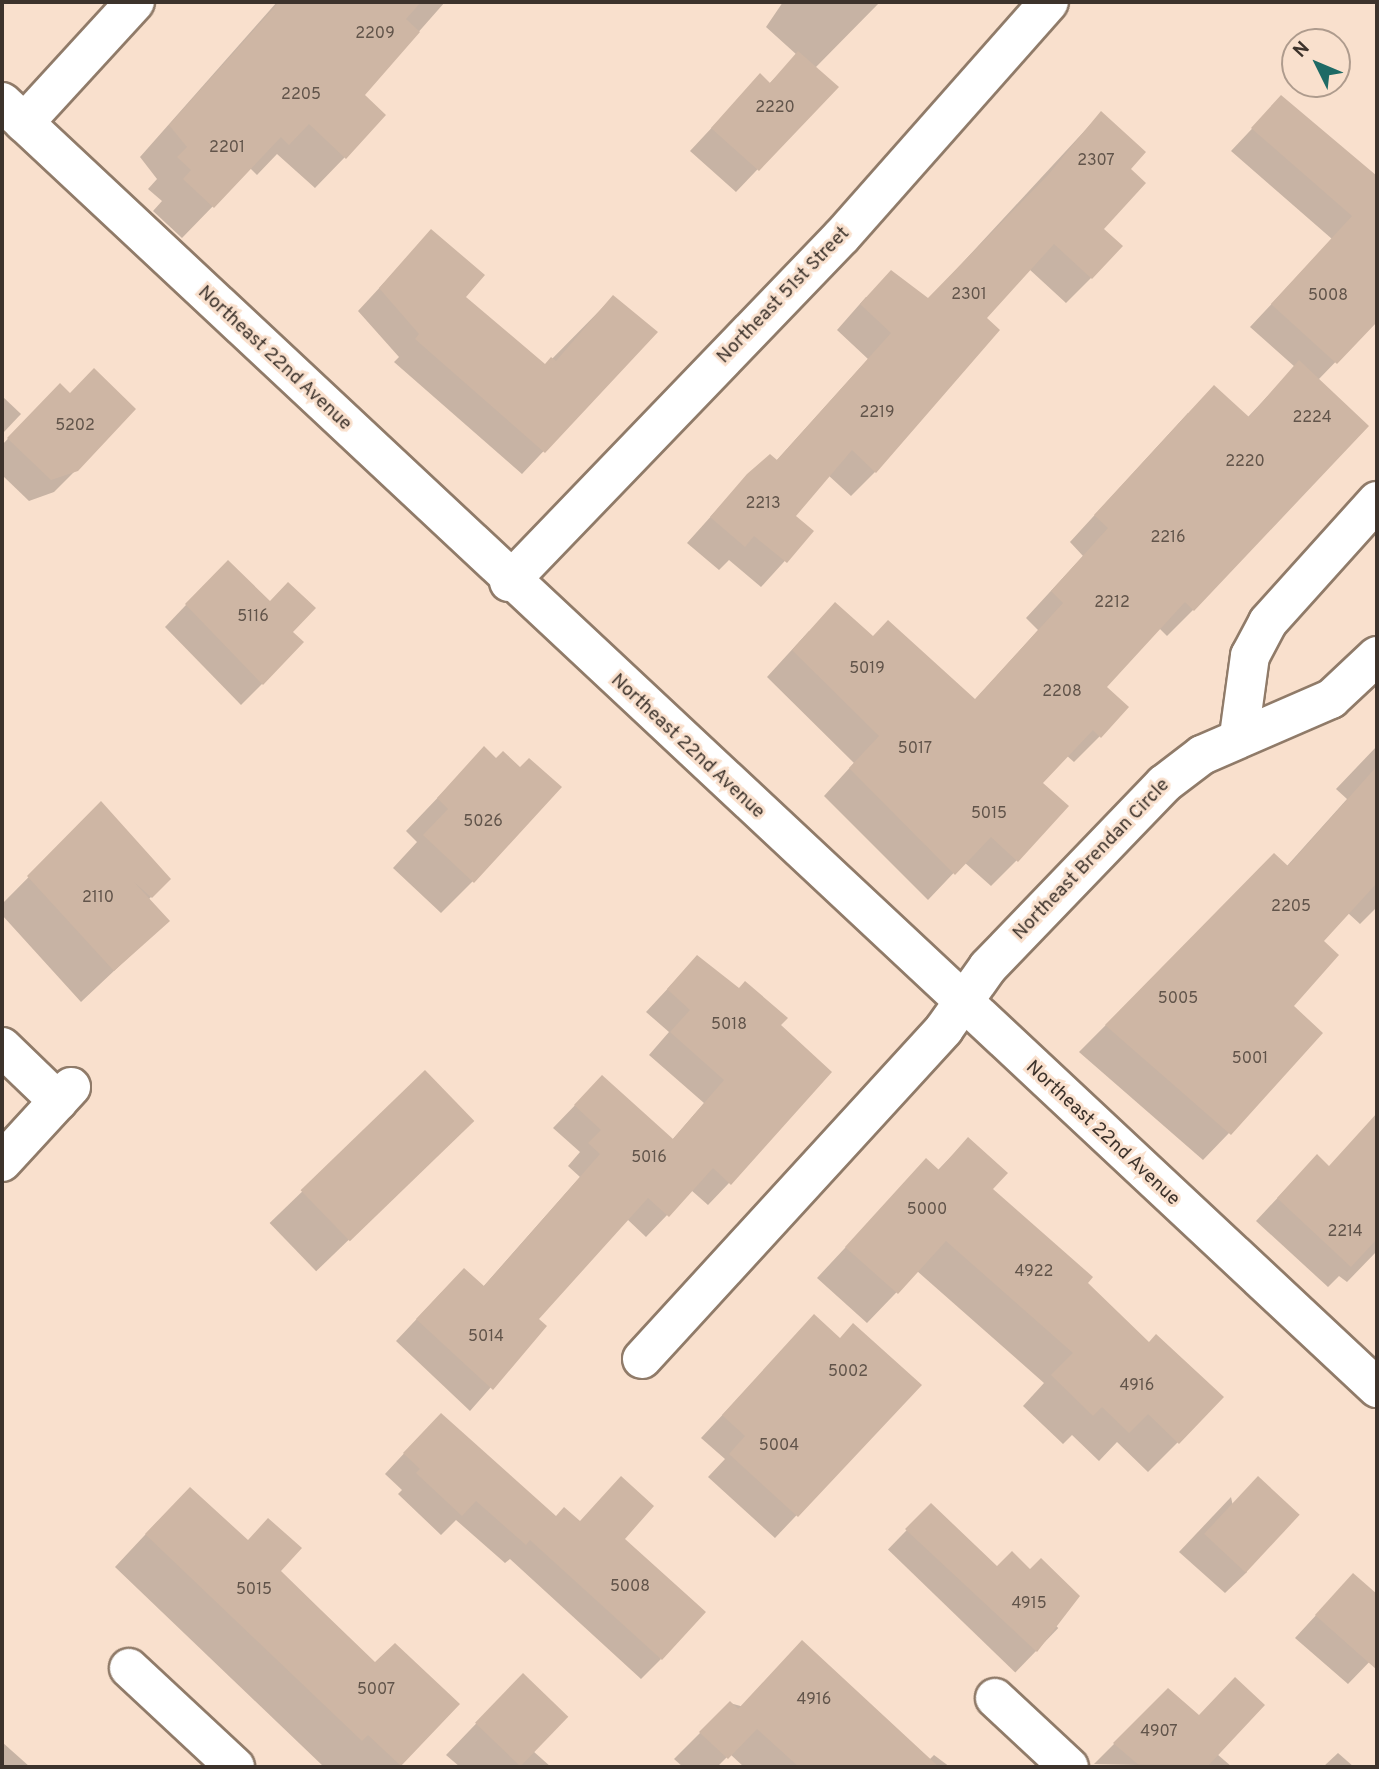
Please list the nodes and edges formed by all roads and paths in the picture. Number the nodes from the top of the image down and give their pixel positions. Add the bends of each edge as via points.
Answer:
1 (135, 2) edge
2 (1049, 2) edge
3 (13, 113) edge
4 (1377, 501) edge
5 (509, 582) junction
6 (1377, 656) edge
7 (1239, 736) junction
8 (962, 1004) junction
9 (2, 1047) edge
10 (2, 1162) edge
11 (642, 1359) dead end
12 (1372, 1374) edge
13 (129, 1668) dead end
14 (995, 1698) dead end
15 (234, 1767) edge
16 (1069, 1767) edge

1 - 3 street
2 - 5 street, Northeast 51st Street via 842,236
3 - 5 street, Northeast 22nd Avenue
4 - 7 street via 1268,622 1250,656
5 - 8 street, Northeast 22nd Avenue
6 - 7 street, Northeast Brendan Circle via 1331,699
7 - 8 street, Northeast Brendan Circle via 1164,784 988,967
8 - 11 street, Northeast Brendan Circle
8 - 12 street, Northeast 22nd Avenue
9 - 10 street via 65,1094
13 - 15 street
14 - 16 street

